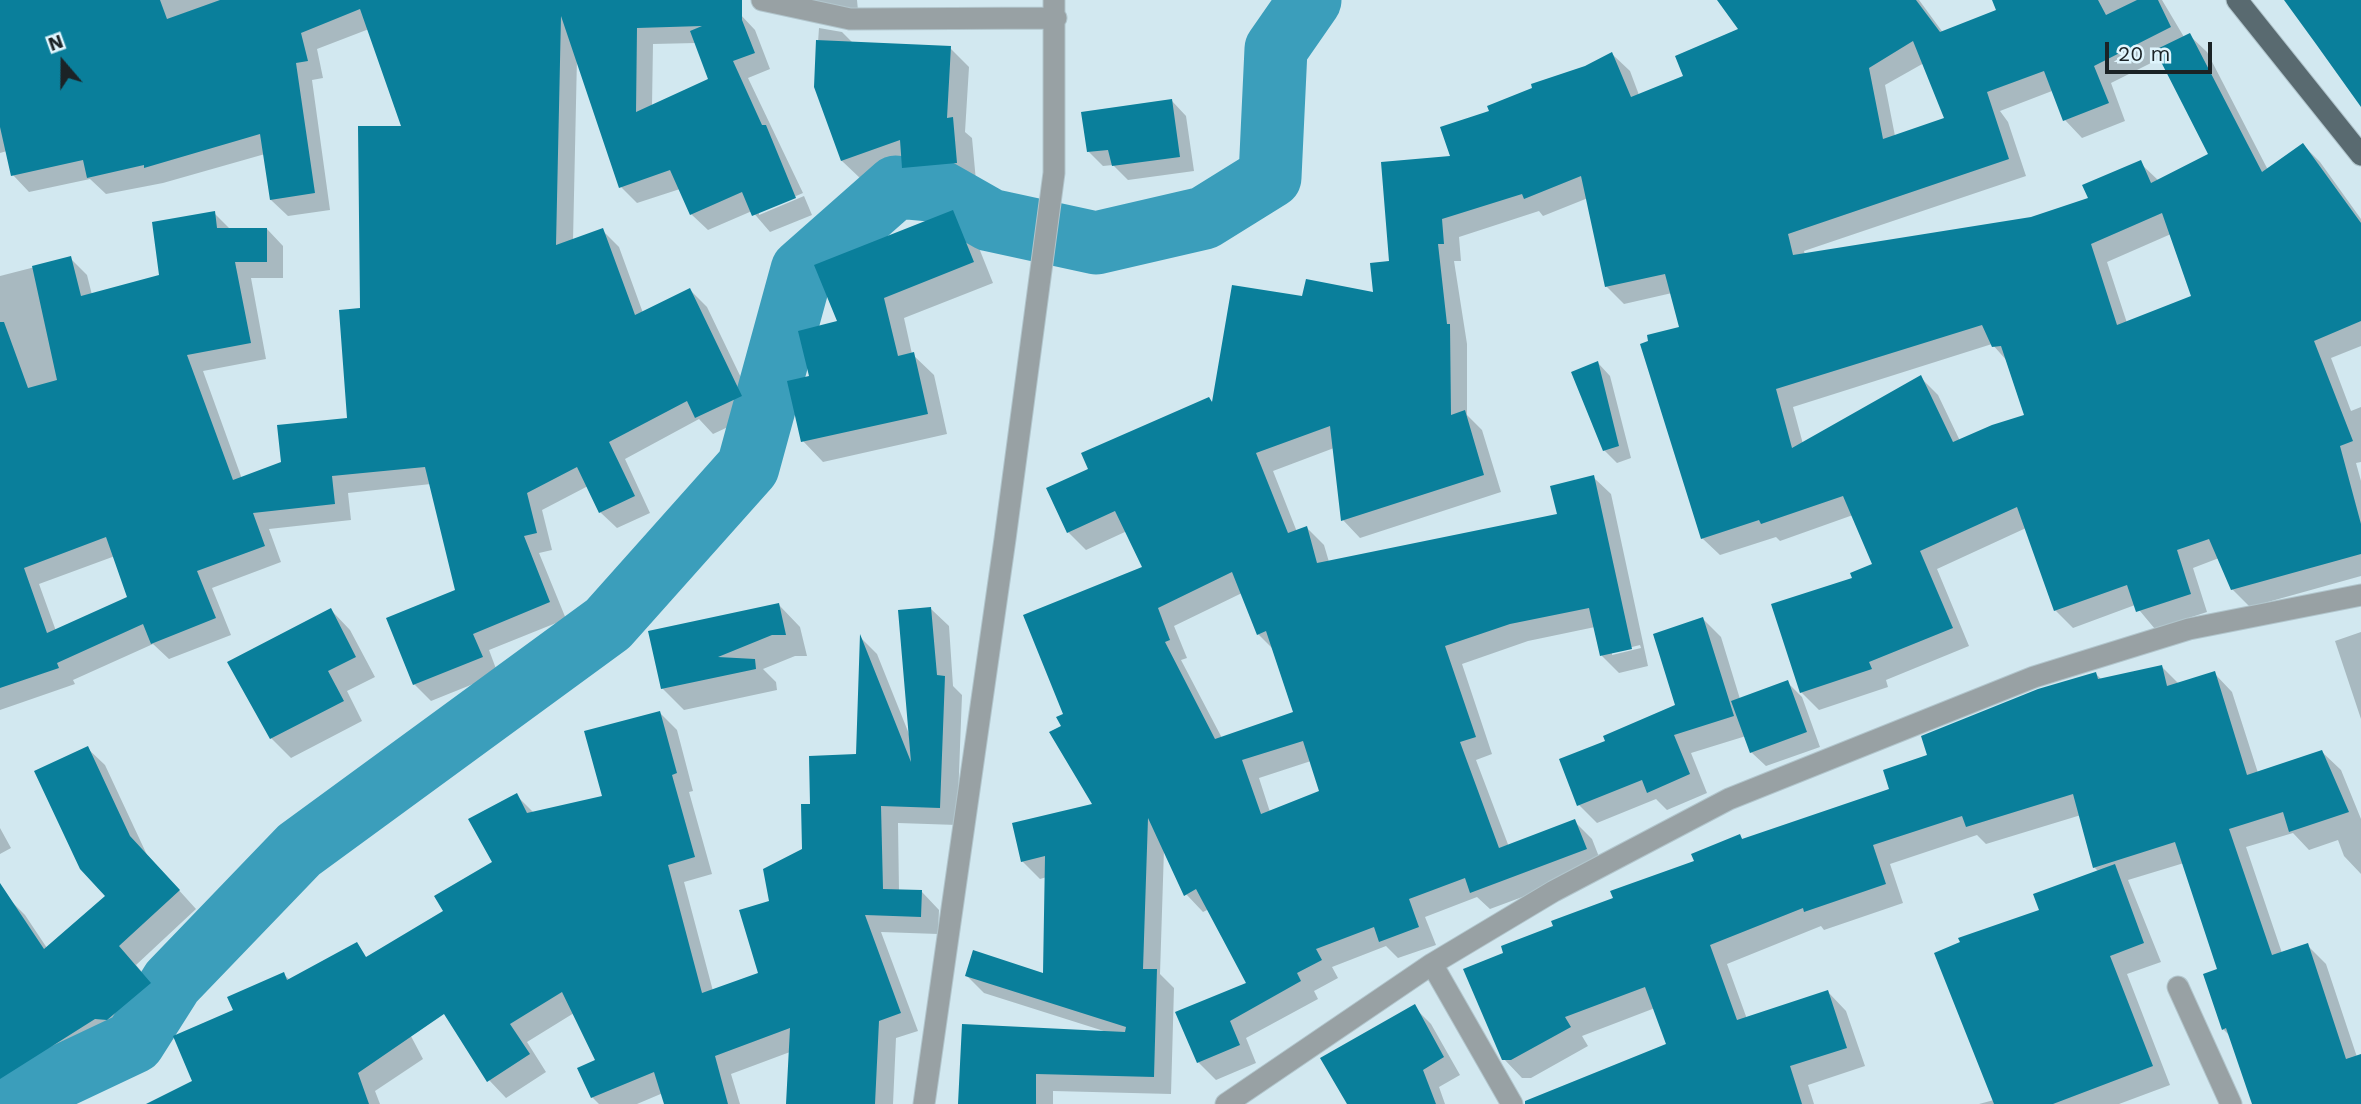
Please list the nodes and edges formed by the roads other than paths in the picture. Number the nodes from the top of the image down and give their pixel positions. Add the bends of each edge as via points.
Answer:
1 (762, 0) edge
2 (2236, 0) edge
3 (1055, 9) edge
4 (2361, 155) edge
5 (2361, 595) edge
6 (1432, 964) junction
7 (2178, 986) dead end
8 (924, 1104) edge
9 (1226, 1104) edge
10 (1512, 1104) edge
11 (2231, 1104) edge

1 - 3 street via 850,19
2 - 4 main road
3 - 8 street via 1054,173
5 - 6 street via 2189,629 2034,677 1729,799 1554,891
6 - 9 street
6 - 10 street
7 - 11 street

